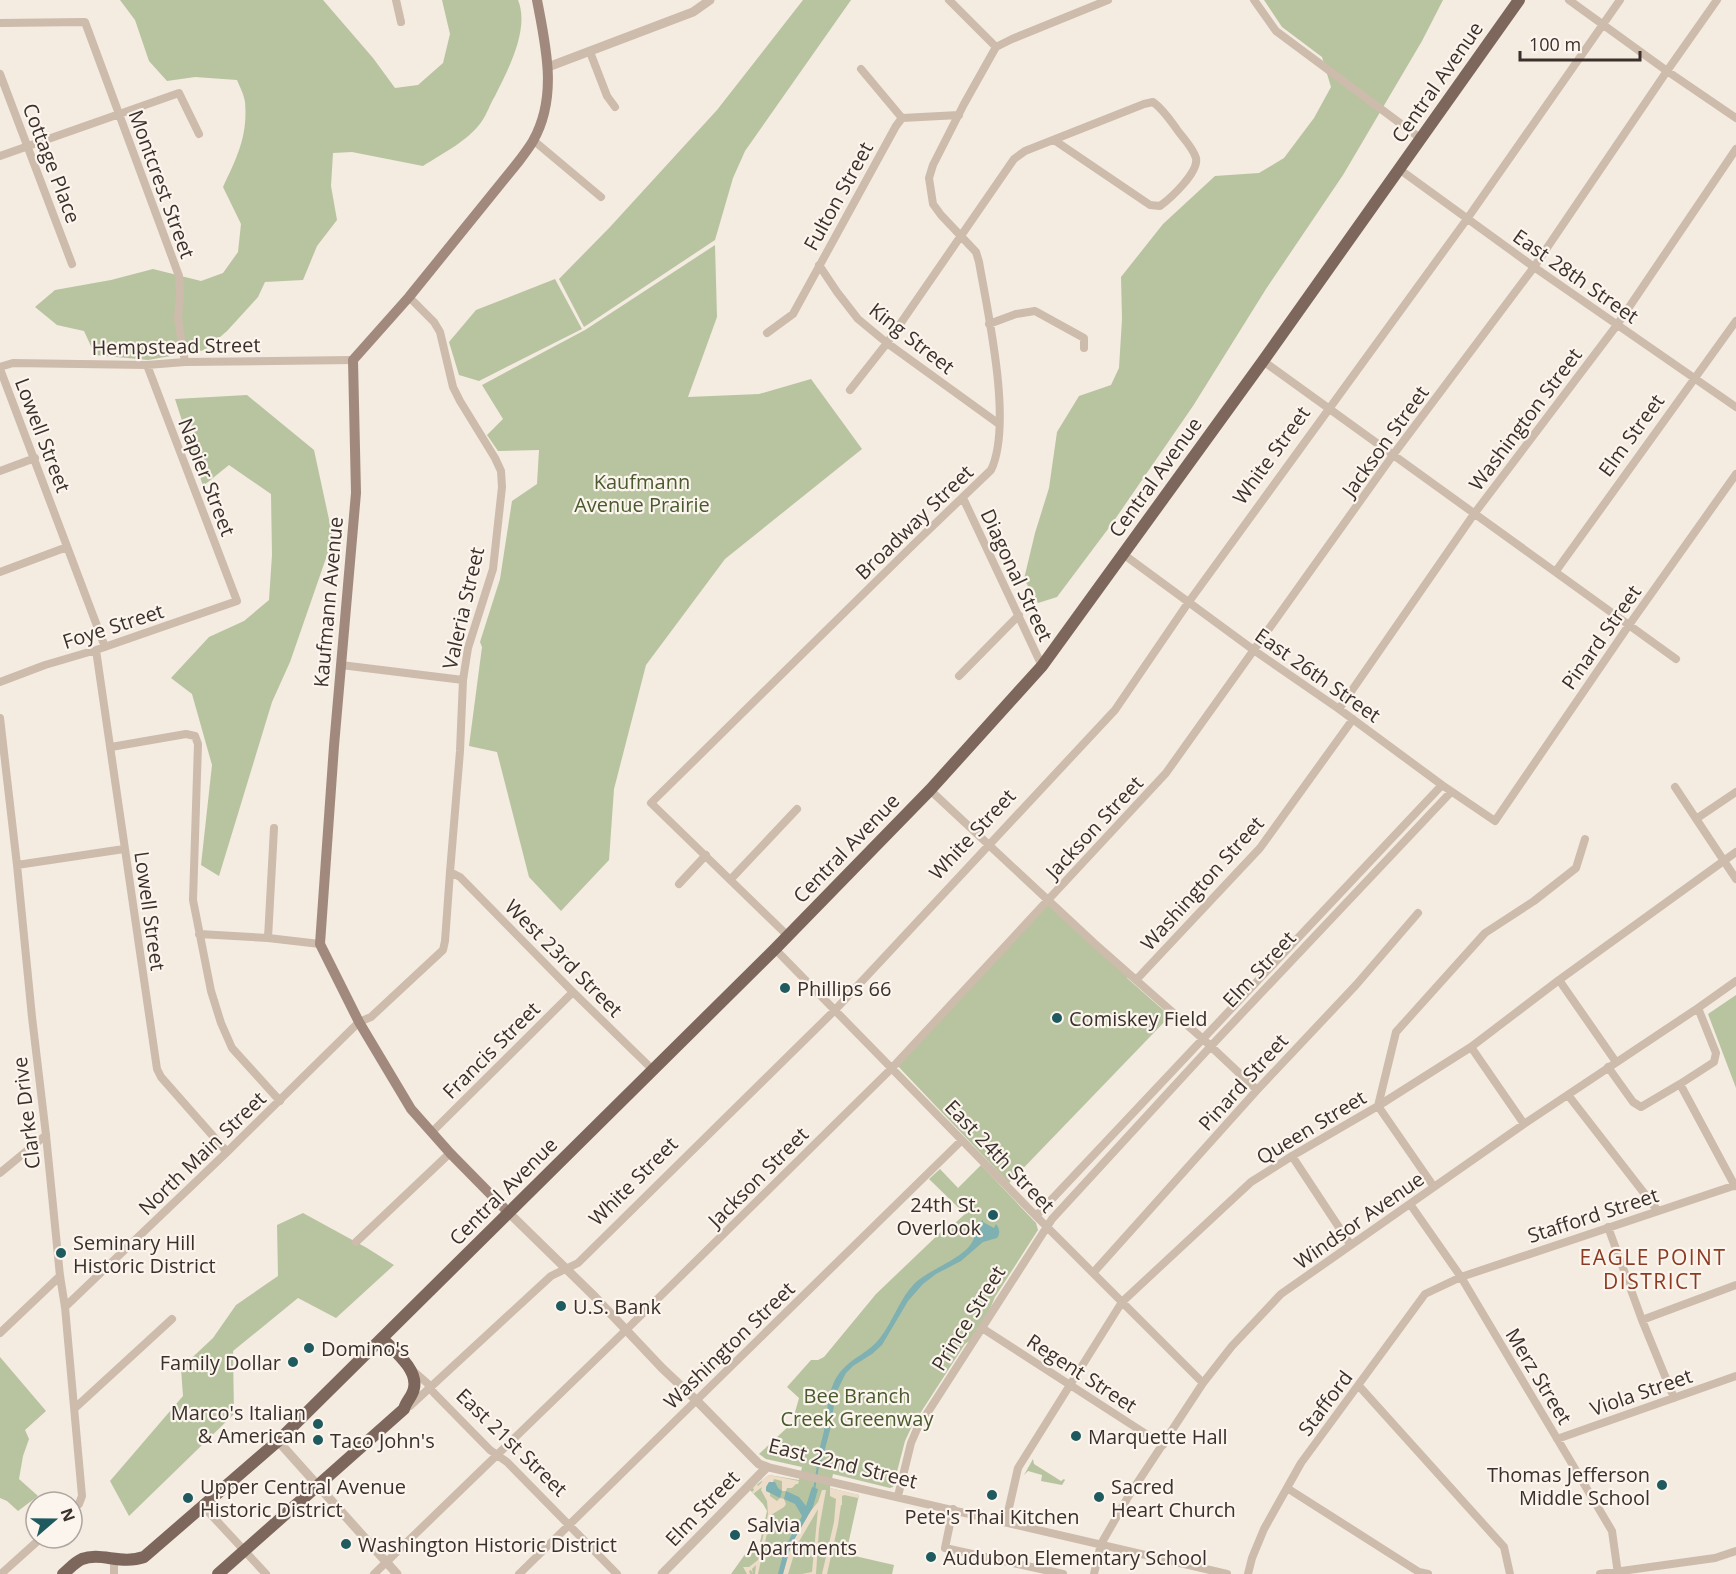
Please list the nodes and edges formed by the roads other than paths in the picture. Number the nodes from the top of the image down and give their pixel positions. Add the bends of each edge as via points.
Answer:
1 (396, 0) edge
2 (537, 0) edge
3 (710, 0) edge
4 (950, 0) edge
5 (1108, 0) edge
6 (1254, 0) edge
7 (1519, 0) edge
8 (1569, 0) edge
9 (1620, 0) edge
10 (1717, 0) edge
11 (401, 22) dead end
12 (0, 23) edge
13 (1603, 24) junction
14 (996, 47) junction
15 (591, 52) junction
16 (548, 67) junction
17 (861, 69) dead end
18 (1667, 71) junction
19 (0, 74) edge
20 (615, 107) dead end
21 (118, 114) junction
22 (959, 115) junction
23 (902, 118) junction
24 (1736, 118) edge
25 (199, 134) dead end
26 (1420, 138) junction
27 (533, 140) junction
28 (1054, 140) junction
29 (27, 146) junction
30 (1736, 149) edge
31 (0, 156) edge
32 (1399, 169) junction
33 (601, 197) dead end
34 (1467, 219) junction
35 (961, 236) junction
36 (72, 264) dead end
37 (819, 265) junction
38 (1534, 267) junction
39 (409, 297) junction
40 (1736, 321) edge
41 (989, 324) junction
42 (1617, 324) junction
43 (767, 333) dead end
44 (887, 343) junction
45 (1084, 348) dead end
46 (353, 360) junction
47 (1263, 361) junction
48 (185, 362) junction
49 (147, 365) junction
50 (0, 368) edge
51 (1694, 378) junction
52 (850, 390) dead end
53 (1736, 407) edge
54 (1328, 409) junction
55 (999, 424) junction
56 (1393, 456) junction
57 (35, 458) junction
58 (0, 471) edge
59 (1736, 474) edge
60 (963, 498) junction
61 (1474, 514) junction
62 (67, 547) junction
63 (1124, 554) junction
64 (1556, 571) junction
65 (0, 572) edge
66 (237, 602) joint
67 (1188, 603) junction
68 (1019, 615) junction
69 (1629, 625) junction
70 (105, 648) junction
71 (96, 650) junction
72 (1255, 651) junction
73 (1676, 659) dead end
74 (341, 664) junction
75 (1042, 666) junction
76 (959, 676) dead end
77 (463, 680) junction
78 (0, 682) edge
79 (1339, 709) junction
80 (0, 718) edge
81 (1353, 719) junction
82 (111, 747) junction
83 (1442, 785) junction
84 (1675, 787) dead end
85 (930, 790) junction
86 (1452, 792) junction
87 (1736, 792) edge
88 (797, 809) dead end
89 (1696, 819) junction
90 (1495, 821) joint
91 (274, 828) dead end
92 (1585, 839) dead end
93 (989, 845) junction
94 (124, 849) junction
95 (1736, 852) edge
96 (706, 855) junction
97 (1723, 861) junction
98 (17, 865) junction
99 (450, 872) junction
100 (731, 879) junction
101 (1736, 879) edge
102 (679, 884) dead end
103 (1048, 901) junction
104 (1418, 913) dead end
105 (199, 934) junction
106 (788, 936) junction
107 (268, 938) junction
108 (320, 944) junction
109 (775, 949) junction
110 (1136, 980) junction
111 (1559, 980) junction
112 (1736, 981) edge
113 (573, 992) junction
114 (1698, 1008) junction
115 (835, 1010) junction
116 (359, 1022) junction
117 (1203, 1039) junction
118 (1211, 1046) junction
119 (1471, 1047) junction
120 (1616, 1062) junction
121 (1608, 1067) junction
122 (892, 1068) junction
123 (653, 1070) junction
124 (1680, 1084) junction
125 (1257, 1090) junction
126 (1568, 1095) junction
127 (280, 1101) junction
128 (1378, 1106) junction
129 (1524, 1124) junction
130 (432, 1132) junction
131 (46, 1135) junction
132 (962, 1140) junction
133 (228, 1152) junction
134 (450, 1153) junction
135 (1292, 1156) junction
136 (0, 1173) edge
137 (1735, 1185) edge
138 (1434, 1187) junction
139 (1410, 1204) junction
140 (1658, 1211) junction
141 (509, 1213) junction
142 (1036, 1216) junction
143 (1046, 1226) junction
144 (1608, 1227) junction
145 (356, 1242) dead end
146 (1350, 1244) junction
147 (566, 1269) junction
148 (1093, 1273) junction
149 (60, 1276) junction
150 (1461, 1277) junction
151 (1736, 1285) edge
152 (1122, 1302) junction
153 (65, 1307) junction
154 (172, 1319) dead end
155 (1642, 1320) junction
156 (982, 1328) junction
157 (626, 1330) junction
158 (0, 1333) edge
159 (382, 1338) junction
160 (410, 1369) junction
161 (1736, 1376) edge
162 (1203, 1383) junction
163 (1070, 1386) junction
164 (1359, 1386) junction
165 (431, 1387) junction
166 (1674, 1398) junction
167 (696, 1400) junction
168 (75, 1408) junction
169 (404, 1409) junction
170 (1557, 1439) junction
171 (278, 1441) junction
172 (1163, 1445) junction
173 (498, 1455) junction
174 (768, 1467) junction
175 (317, 1485) junction
176 (1287, 1488) junction
177 (82, 1490) edge
178 (898, 1496) junction
179 (203, 1506) junction
180 (952, 1509) junction
181 (1006, 1521) junction
182 (569, 1525) junction
183 (1101, 1544) junction
184 (28, 1550) edge
185 (244, 1551) junction
186 (1736, 1551) edge
187 (114, 1559) junction
188 (387, 1562) junction
189 (1618, 1572) edge
190 (1, 1574) edge
191 (63, 1574) edge
192 (114, 1574) edge
193 (218, 1574) edge
194 (266, 1574) edge
195 (374, 1574) edge
196 (397, 1574) edge
197 (519, 1574) edge
198 (617, 1574) edge
199 (662, 1574) edge
200 (1062, 1574) edge
201 (1094, 1574) edge
202 (1227, 1574) edge
203 (1248, 1574) edge
204 (1428, 1574) edge
205 (1510, 1574) edge
206 (1600, 1574) edge

1 - 11 street
2 - 16 main road
3 - 15 street via 693,12
4 - 14 street
5 - 14 street
6 - 26 street via 1276,31
7 - 26 main road, Central Avenue
8 - 13 street
9 - 13 street, White Street
10 - 18 street, Jackson Street
12 - 21 street, Montcrest Street via 85,22
13 - 18 street
13 - 34 street, White Street
14 - 22 street, Broadway Street
15 - 16 street
15 - 20 street
16 - 27 main road via 543,115
17 - 23 street
18 - 24 street
18 - 38 street, Jackson Street
19 - 29 street, Cottage Place
21 - 25 street via 179,93
21 - 29 street
21 - 48 street, Montcrest Street via 179,276 178,319
22 - 23 street
22 - 35 street, Broadway Street via 929,178 933,204
23 - 37 street, Fulton Street
26 - 32 main road, Central Avenue
27 - 33 street
27 - 39 main road
28 - 28 street via 1150,205 1160,206 1170,199 1195,170 1197,160 1153,102
28 - 35 street via 1014,159
29 - 31 street
29 - 36 street, Cottage Place
30 - 42 street, Washington Street
32 - 34 street, East 28th Street
32 - 47 main road, Central Avenue
34 - 38 street, East 28th Street
34 - 54 street, White Street
35 - 41 street, Broadway Street via 976,252
35 - 44 street
37 - 43 street, Fulton Street via 793,314
37 - 44 street, King Street via 858,320
38 - 42 street, East 28th Street
38 - 56 street, Jackson Street
39 - 46 main road
39 - 77 street, Valeria Street via 440,332 459,401 501,471 493,569 468,648
40 - 51 street, Elm Street
41 - 45 street via 1035,311 1084,338
41 - 55 street, Broadway Street via 998,380
42 - 51 street, East 28th Street
42 - 61 street, Washington Street
44 - 52 street
44 - 55 street, King Street
46 - 48 street, Hempstead Street
46 - 74 main road, Kaufmann Avenue via 356,493
47 - 54 street
47 - 63 main road, Central Avenue
48 - 49 street, Hempstead Street
49 - 50 street, Hempstead Street via 13,363
49 - 66 street, Napier Street
50 - 57 street, Lowell Street
51 - 53 street, East 28th Street
51 - 64 street, Elm Street
54 - 56 street
54 - 67 street, White Street
55 - 60 street, Broadway Street via 992,470
56 - 61 street
56 - 72 street, Jackson Street
57 - 58 street
57 - 62 street, Lowell Street
59 - 69 street, Pinard Street
60 - 68 street, Diagonal Street
60 - 96 street, Broadway Street via 651,803
61 - 64 street
61 - 79 street, Washington Street
62 - 65 street
62 - 70 street, Lowell Street
63 - 67 street, East 26th Street
63 - 75 main road, Central Avenue
64 - 69 street
66 - 70 street, Foye Street
67 - 72 street, East 26th Street
67 - 93 street, White Street via 1115,710
68 - 75 street, Diagonal Street
68 - 76 street
69 - 73 street
69 - 90 street, Pinard Street
70 - 71 street, Foye Street
71 - 78 street, Foye Street
71 - 82 street, Lowell Street
72 - 79 street, East 26th Street
72 - 103 street, Jackson Street via 1166,773
74 - 77 street
74 - 108 main road, Kaufmann Avenue
75 - 85 main road, Central Avenue
77 - 99 street, Valeria Street
79 - 81 street, East 26th Street
80 - 98 street, Clarke Drive
81 - 83 street, East 26th Street
81 - 110 street, Washington Street via 1260,848
82 - 94 street, Lowell Street
82 - 105 street via 186,734 195,736 198,744 193,900
83 - 86 street, East 26th Street
83 - 117 street, Elm Street
84 - 89 street
85 - 93 street
85 - 106 main road, Central Avenue
86 - 90 street, East 26th Street
86 - 118 street, Elm Street
87 - 89 street
88 - 100 street
89 - 97 street
91 - 107 street
92 - 128 street via 1576,868 1485,933 1396,1032
93 - 103 street
93 - 115 street, White Street
94 - 98 street
94 - 133 street, Lowell Street via 157,1069
95 - 97 street, Queen Street
96 - 100 street
96 - 102 street
97 - 101 street
97 - 111 street, Queen Street
98 - 131 street, Clarke Drive
99 - 113 street, West 23rd Street via 460,877
99 - 116 street, Valeria Street via 443,950 371,1017
100 - 106 street
103 - 110 street
103 - 122 street, Jackson Street
104 - 125 street, Pinard Street
105 - 107 street
105 - 127 street via 211,991 232,1048
106 - 109 main road, Central Avenue
107 - 108 street
108 - 116 main road
109 - 115 street, East 24th Street
109 - 123 main road, Central Avenue
110 - 117 street
111 - 119 street, Queen Street
111 - 120 street
112 - 114 street, Windsor Avenue
113 - 123 street, West 23rd Street
113 - 130 street, Francis Street
114 - 120 street, Windsor Avenue
114 - 124 street via 1716,1053 1714,1062
115 - 122 street, East 24th Street
115 - 147 street, White Street via 578,1263
116 - 127 street, North Main Street
116 - 130 main road via 411,1109
117 - 118 street
117 - 142 street, Elm Street
118 - 125 street
118 - 143 street, Elm Street
119 - 128 street, Queen Street
119 - 129 street
120 - 121 street, Windsor Avenue
121 - 124 street via 1641,1107
121 - 126 street, Windsor Avenue
122 - 132 street, East 24th Street
122 - 157 street, Jackson Street
123 - 141 main road, Central Avenue
124 - 137 street
125 - 148 street, Pinard Street
126 - 129 street, Windsor Avenue
126 - 140 street
127 - 133 street, North Main Street
128 - 135 street, Queen Street
128 - 138 street
129 - 138 street, Windsor Avenue
130 - 134 main road
131 - 136 street
131 - 149 street, Clarke Drive
132 - 142 street, East 24th Street
132 - 167 street, Washington Street
133 - 153 street, North Main Street
134 - 141 main road
134 - 145 street
135 - 146 street
135 - 152 street, Queen Street via 1251,1182
137 - 140 street, Stafford Street
138 - 139 street, Windsor Avenue
139 - 146 street, Windsor Avenue
139 - 150 street, Merz Street
140 - 144 street, Stafford Street
141 - 147 street, East 22nd Street
141 - 159 main road, Central Avenue
142 - 143 street, East 24th Street
143 - 148 street, East 24th Street
143 - 156 street, Prince Street
144 - 150 street, Stafford Street
144 - 155 street
146 - 162 street, Windsor Avenue via 1281,1294
147 - 157 street, East 22nd Street
147 - 165 street, White Street via 551,1276
148 - 152 street, East 24th Street
149 - 153 street, Clarke Drive
149 - 158 street
150 - 164 street, Stafford via 1425,1294
150 - 170 street, Merz Street
151 - 155 street
152 - 162 street, East 24th Street
152 - 163 street, Queen Street
153 - 168 street, Clarke Drive
154 - 168 street
155 - 166 street
156 - 163 street, Regent Street
156 - 178 street, Prince Street via 915,1434
157 - 167 street, East 22nd Street
157 - 173 street, Jackson Street
159 - 160 main road, East 21st Street
159 - 171 main road, Central Avenue
160 - 165 street, East 21st Street
160 - 169 main road via 414,1392
161 - 166 street, Viola Street
162 - 172 street, Windsor Avenue
163 - 172 street, Regent Street
163 - 181 street, Queen Street via 1018,1468
164 - 176 street, Stafford
164 - 205 street via 1504,1547
165 - 169 street, White Street
165 - 173 street, East 21st Street
166 - 170 street, Viola Street
167 - 174 street, East 22nd Street via 759,1464
167 - 182 street, Washington Street
168 - 177 street, Clarke Drive
169 - 175 main road, White Street
170 - 189 street, Merz Street via 1612,1531
171 - 175 street
171 - 179 main road, Central Avenue
172 - 183 street, Windsor Avenue
173 - 182 street, East 21st Street
173 - 188 street, Jackson Street
174 - 178 street, East 22nd Street
174 - 199 street, Elm Street
175 - 185 main road, White Street
175 - 188 street
176 - 203 street, Stafford via 1253,1553
176 - 204 street
178 - 180 street, East 22nd Street
179 - 185 street
179 - 187 main road, Central Avenue via 144,1557
180 - 181 street, East 22nd Street
180 - 200 street via 945,1548
181 - 183 street, East 22nd Street
182 - 197 street, Washington Street
182 - 198 street, East 21st Street
183 - 201 street, Windsor Avenue
183 - 202 street, East 22nd Street
184 - 190 street
185 - 193 main road, White Street
185 - 194 street
186 - 189 street via 1715,1558
187 - 191 main road, Central Avenue via 84,1558
187 - 192 street
188 - 195 street, Jackson Street
188 - 196 street
189 - 206 street

